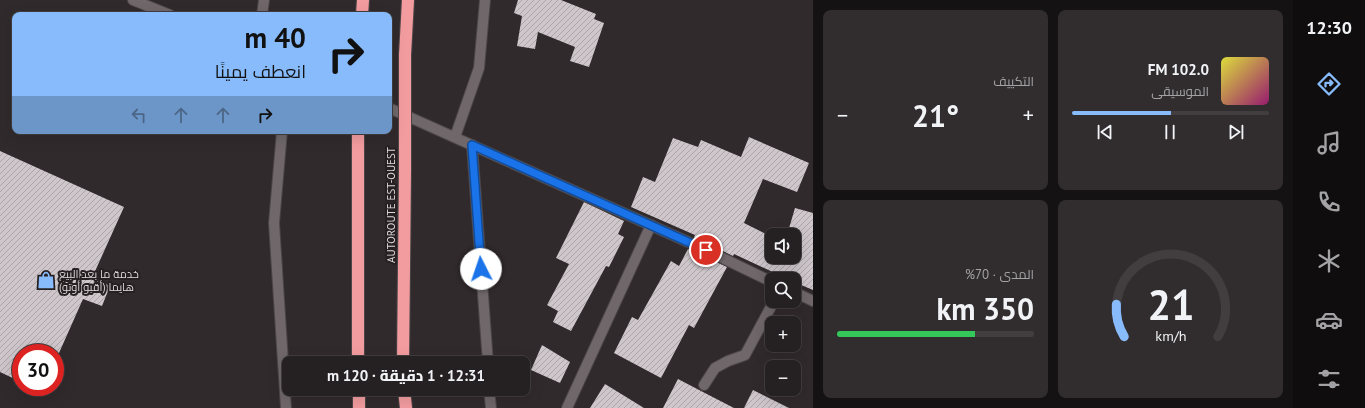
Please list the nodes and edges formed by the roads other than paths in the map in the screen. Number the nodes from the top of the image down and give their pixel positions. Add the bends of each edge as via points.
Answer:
1 (133, 0) edge
2 (264, 0) edge
3 (363, 0) edge
4 (408, 0) edge
5 (485, 0) edge
6 (163, 12) edge
7 (262, 12) edge
8 (362, 12) edge
9 (392, 109) edge
10 (282, 134) edge
11 (358, 134) edge
12 (455, 137) junction
13 (472, 145) junction
14 (651, 225) junction
15 (765, 279) edge
16 (801, 295) edge
17 (813, 301) edge
18 (770, 308) edge
19 (358, 356) edge
20 (403, 356) edge
21 (487, 356) edge
22 (704, 384) dead end
23 (358, 396) edge
24 (405, 396) edge
25 (490, 396) edge
26 (286, 408) edge
27 (359, 408) edge
28 (406, 408) edge
29 (491, 408) edge
30 (568, 408) edge

1 - 6 street
2 - 7 street
3 - 8 highway
4 - 20 highway, AUTOROUTE EST-OUEST, bridge via 405,55
5 - 12 street via 479,68
9 - 12 street
10 - 26 street via 274,223
11 - 19 highway
12 - 13 street
13 - 14 street
13 - 21 street
14 - 15 street
14 - 30 street
16 - 17 street
18 - 22 street via 745,355 715,368
23 - 27 highway
24 - 28 highway
25 - 29 street

